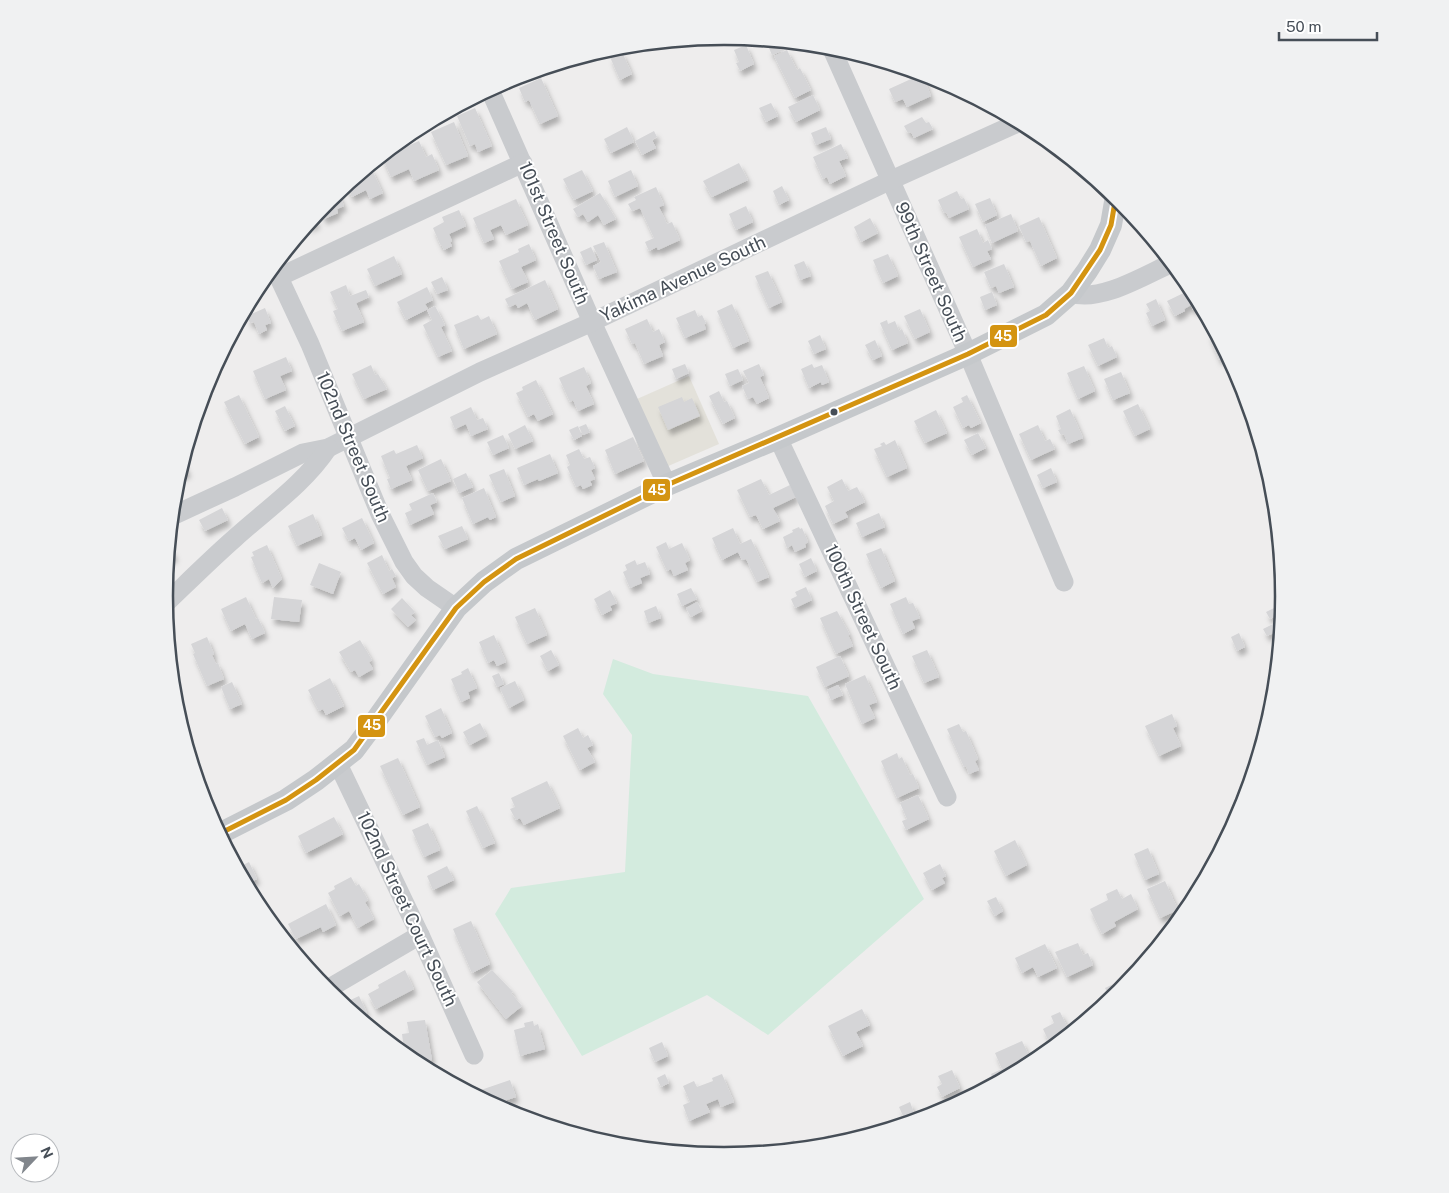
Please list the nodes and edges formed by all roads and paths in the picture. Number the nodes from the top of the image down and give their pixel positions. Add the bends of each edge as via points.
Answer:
1 (834, 56) edge
2 (493, 96) edge
3 (1011, 126) edge
4 (523, 163) junction
5 (889, 181) junction
6 (1114, 207) edge
7 (1165, 266) edge
8 (282, 268) edge
9 (277, 275) edge
10 (1071, 294) junction
11 (592, 322) junction
12 (968, 354) junction
13 (348, 438) junction
14 (778, 438) junction
15 (328, 448) junction
16 (667, 486) junction
17 (180, 512) edge
18 (1064, 582) dead end
19 (173, 596) edge
20 (456, 608) junction
21 (338, 764) junction
22 (947, 797) dead end
23 (226, 831) edge
24 (420, 935) junction
25 (334, 985) edge
26 (474, 1055) dead end

1 - 5 street, 99th Street South
2 - 4 street, 101st Street South
3 - 5 street, Yakima Avenue South
4 - 8 street
4 - 11 street, 101st Street South
5 - 11 street, Yakima Avenue South
5 - 12 street, 99th Street South
6 - 10 main road via 1100,250
7 - 10 street via 1103,293
9 - 13 street, 102nd Street South via 310,344
10 - 12 main road via 1046,315
11 - 13 street, Yakima Avenue South via 480,372
11 - 16 street, 101st Street South
12 - 14 main road
12 - 18 street, 99th Street South
13 - 15 street, Yakima Avenue South
13 - 20 street, 102nd Street South via 404,562 427,588
14 - 16 main road
14 - 22 street, 100th Street South
15 - 17 street via 303,453
15 - 19 street via 295,486
16 - 20 main road via 516,559
20 - 21 main road via 354,750
21 - 23 main road via 286,800
21 - 24 street, 102nd Street Court South
24 - 25 street
24 - 26 street, 102nd Street Court South

